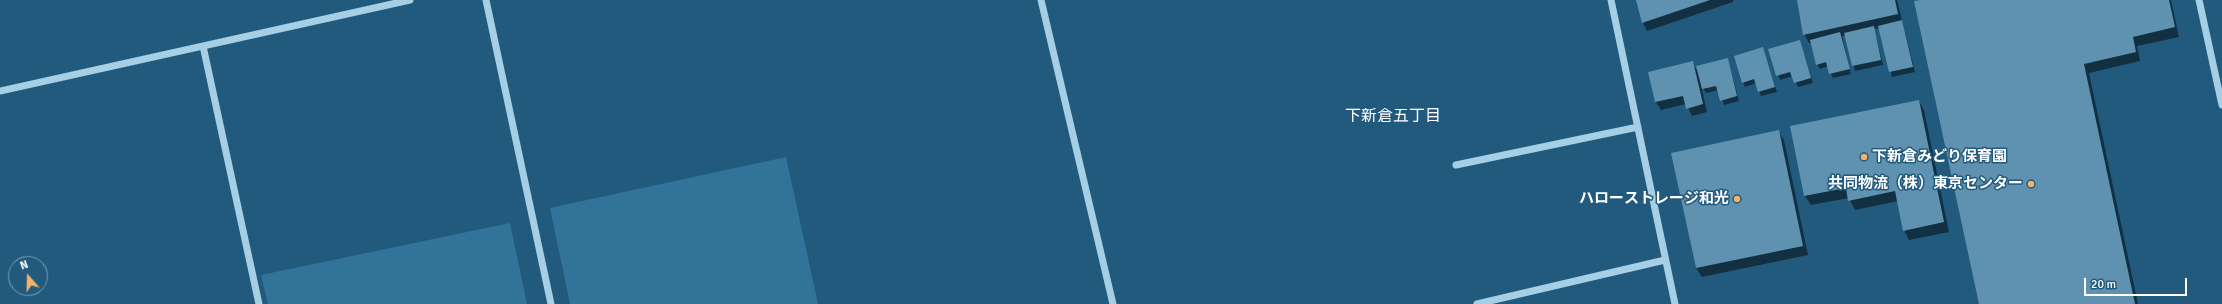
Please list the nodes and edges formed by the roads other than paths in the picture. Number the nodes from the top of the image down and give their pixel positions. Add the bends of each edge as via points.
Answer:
1 (410, 0) edge
2 (486, 0) edge
3 (1041, 0) edge
4 (1611, 0) edge
5 (2199, 0) edge
6 (203, 46) junction
7 (0, 91) edge
8 (2222, 106) edge
9 (1638, 127) junction
10 (1456, 165) dead end
11 (1665, 260) junction
12 (259, 304) edge
13 (551, 304) edge
14 (1112, 304) edge
15 (1477, 304) edge
16 (1675, 304) edge

1 - 6 street
2 - 13 street
3 - 14 street
4 - 9 street
5 - 8 street
6 - 7 street
6 - 12 street
9 - 10 street
9 - 11 street
11 - 15 street
11 - 16 street

